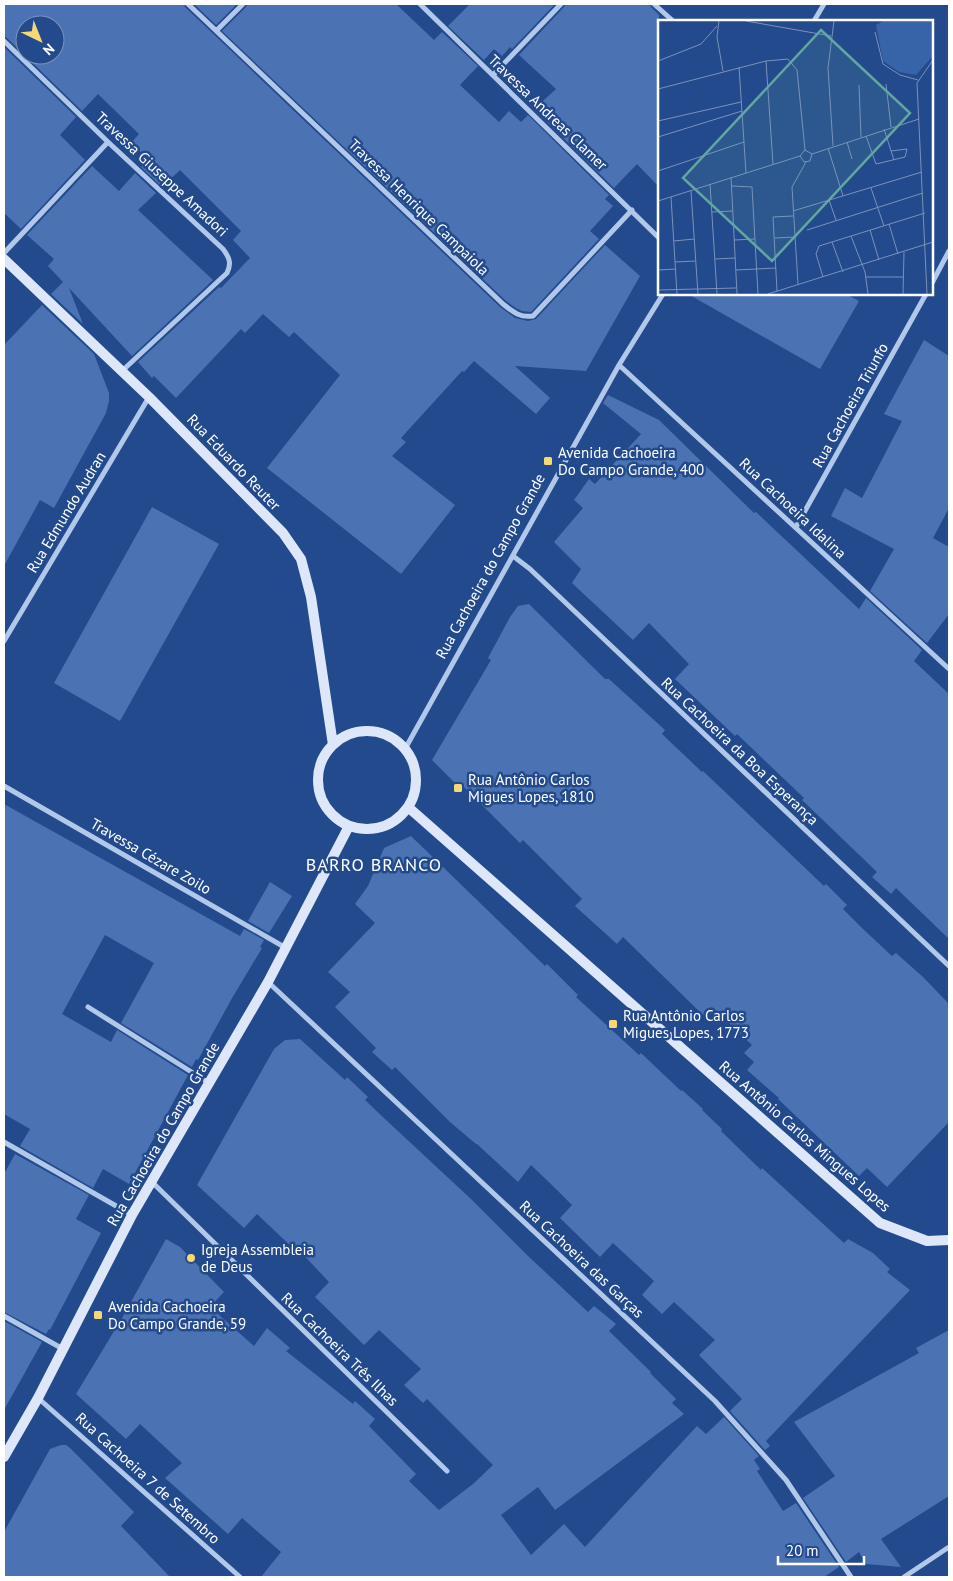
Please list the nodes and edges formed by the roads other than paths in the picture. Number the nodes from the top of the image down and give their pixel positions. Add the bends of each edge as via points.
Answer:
1 (188, 4) edge
2 (243, 4) edge
3 (420, 4) edge
4 (561, 4) edge
5 (654, 4) edge
6 (824, 4) edge
7 (671, 20) edge
8 (815, 20) edge
9 (217, 30) junction
10 (4, 41) edge
11 (492, 75) junction
12 (108, 142) junction
13 (632, 210) junction
14 (658, 237) edge
15 (949, 251) edge
16 (4, 253) edge
17 (4, 260) edge
18 (933, 281) edge
19 (662, 295) edge
20 (925, 295) edge
21 (619, 365) junction
22 (122, 372) junction
23 (149, 396) junction
24 (796, 527) junction
25 (514, 556) junction
26 (4, 640) edge
27 (949, 669) edge
28 (333, 745) junction
29 (405, 749) junction
30 (4, 786) edge
31 (408, 807) junction
32 (349, 826) junction
33 (286, 948) junction
34 (949, 966) edge
35 (268, 982) junction
36 (88, 1006) dead end
37 (209, 1083) junction
38 (4, 1142) edge
39 (152, 1182) junction
40 (132, 1215) junction
41 (949, 1240) edge
42 (4, 1316) edge
43 (64, 1350) junction
44 (38, 1398) junction
45 (4, 1456) edge
46 (447, 1471) dead end
47 (949, 1547) edge
48 (240, 1577) edge
49 (851, 1577) edge
50 (904, 1577) edge

1 - 9 street, Travessa Henrique Campaiola
2 - 9 street
3 - 11 street, Travessa Andreas Clamer
4 - 11 street
5 - 7 street
6 - 8 street
9 - 13 street, Travessa Henrique Campaiola via 515,313 533,316
10 - 12 street, Travessa Giuseppe Amadori
11 - 13 street, Travessa Andreas Clamer
12 - 16 street
12 - 22 street, Travessa Giuseppe Amadori via 223,248 230,266 227,273
13 - 14 street, Travessa Andreas Clamer
15 - 18 street
17 - 22 street, Rua Eduardo Reuter
19 - 21 street, Rua Cachoeira do Campo Grande
20 - 24 street, Rua Cachoeira Triunfo
21 - 24 street, Rua Cachoeira Idalina
21 - 25 street, Rua Cachoeira do Campo Grande
22 - 23 street, Rua Eduardo Reuter
23 - 26 street, Rua Edmundo Audran
23 - 28 street, Rua Eduardo Reuter via 283,533 301,560 311,597
24 - 27 street, Rua Cachoeira Idalina
25 - 29 street, Rua Cachoeira do Campo Grande
25 - 34 street, Rua Cachoeira da Boa Esperança
28 - 29 street via 349,734 364,731 379,732 393,738
28 - 32 street via 318,771 319,788 324,804 334,817
29 - 31 street via 416,777
30 - 33 street, Travessa Cézare Zoilo
31 - 32 street via 382,827 365,829
31 - 41 street, Rua Antônio Carlos Mingues Lopes via 880,1223 927,1241
32 - 33 street, Rua Cachoeira do Campo Grande
33 - 35 street, Rua Cachoeira do Campo Grande
35 - 37 street, Rua Cachoeira do Campo Grande
35 - 49 street, Rua Cachoeira das Garças via 715,1401 786,1480
36 - 37 street
37 - 39 street, Rua Cachoeira do Campo Grande
38 - 40 street
39 - 40 street, Rua Cachoeira do Campo Grande
39 - 46 street, Rua Cachoeira Três Ilhas
40 - 43 street, Rua Cachoeira do Campo Grande
42 - 43 street
43 - 44 street, Rua Cachoeira do Campo Grande
44 - 45 street, Rua Cachoeira do Campo Grande
44 - 48 street, Rua Cachoeira 7 de Setembro
47 - 50 street

